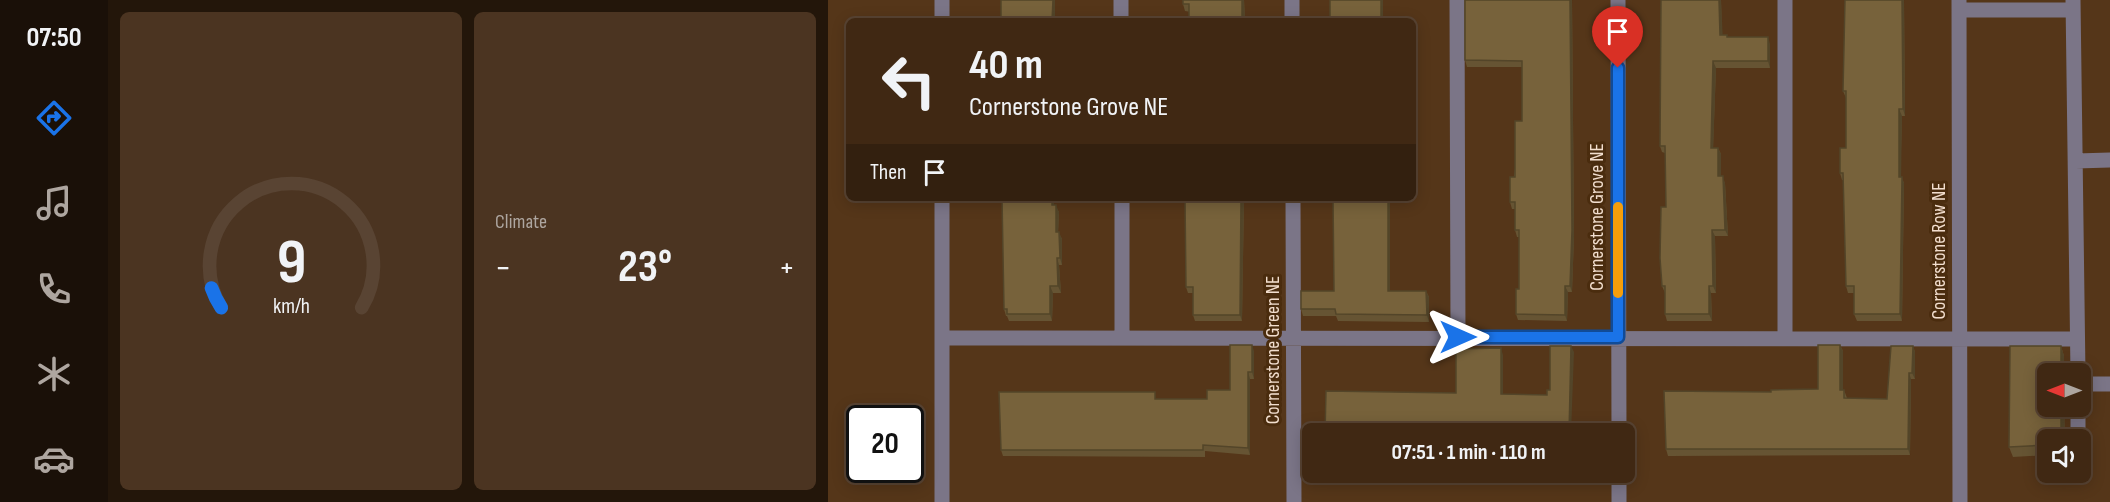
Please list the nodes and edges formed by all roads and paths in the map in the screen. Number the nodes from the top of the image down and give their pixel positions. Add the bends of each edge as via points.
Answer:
1 (942, 0) edge
2 (1121, 0) edge
3 (1292, 0) edge
4 (1457, 0) edge
5 (1618, 0) edge
6 (1785, 0) edge
7 (1959, 5) edge
8 (2073, 5) edge
9 (942, 18) edge
10 (1121, 18) edge
11 (1292, 18) edge
12 (2110, 160) edge
13 (2076, 161) junction
14 (942, 201) edge
15 (1122, 201) edge
16 (1293, 201) edge
17 (1294, 337) junction
18 (1458, 337) junction
19 (1618, 337) junction
20 (942, 338) junction
21 (1122, 338) junction
22 (1785, 338) junction
23 (2077, 339) junction
24 (1960, 340) junction
25 (2078, 363) edge
26 (2091, 384) edge
27 (2110, 384) edge
28 (1619, 423) edge
29 (1619, 483) edge
30 (942, 502) edge
31 (1294, 502) edge
32 (1619, 502) edge
33 (1960, 502) edge

1 - 9 street
2 - 10 street
3 - 11 street
4 - 18 street
5 - 19 street, Cornerstone Grove NE
6 - 22 street
7 - 8 street
7 - 24 street, Cornerstone Row NE
8 - 13 street
12 - 13 street
13 - 23 street
14 - 20 street
15 - 21 street
16 - 17 street, Cornerstone Green NE
17 - 18 street
17 - 21 street
17 - 31 street, Cornerstone Green NE
18 - 19 street
19 - 22 street
19 - 28 street, Cornerstone Grove NE
20 - 21 street
20 - 30 street
22 - 24 street
23 - 24 street
23 - 25 street
24 - 33 street, Cornerstone Row NE
26 - 27 street
29 - 32 street

